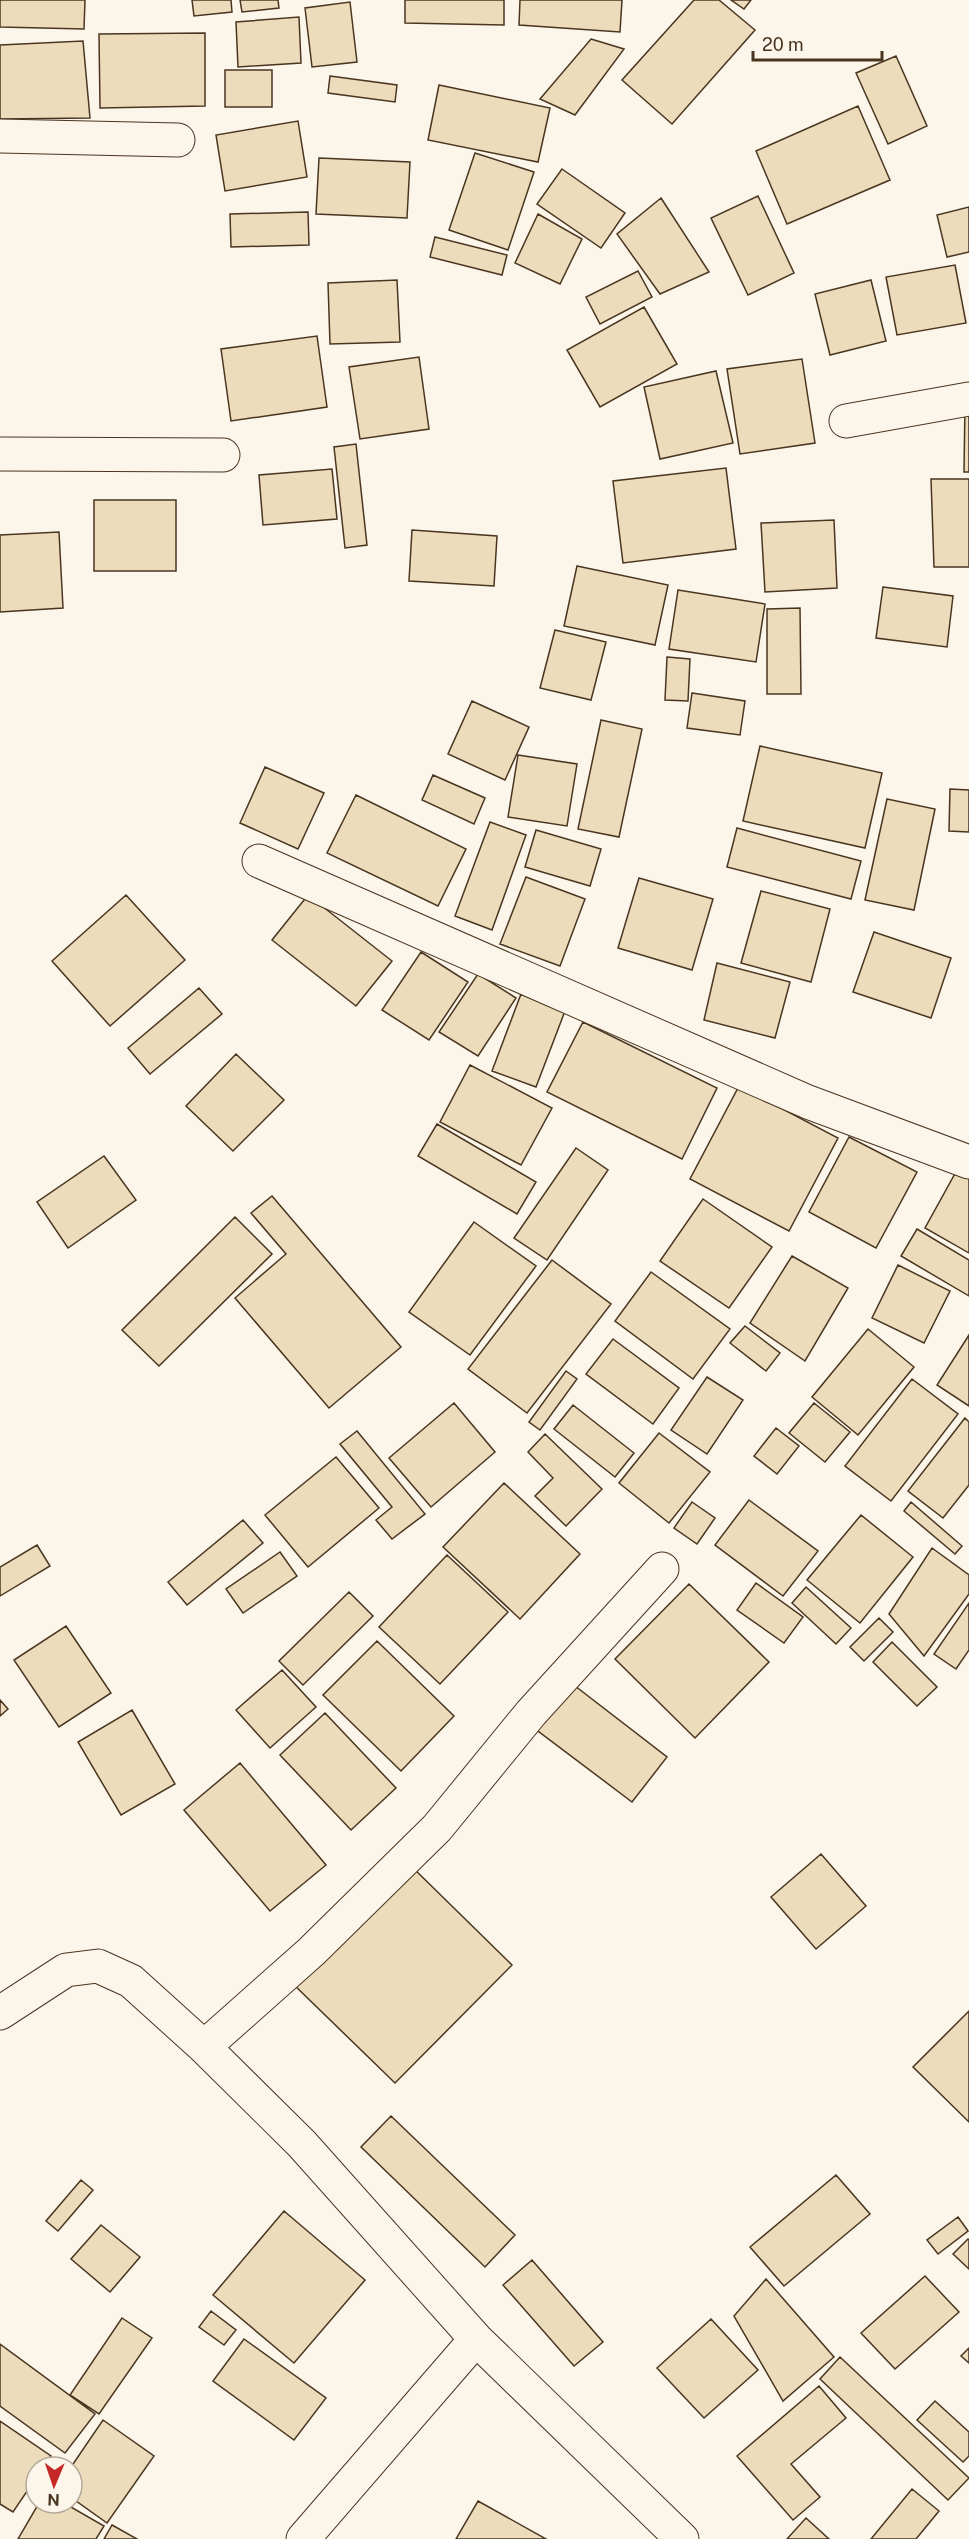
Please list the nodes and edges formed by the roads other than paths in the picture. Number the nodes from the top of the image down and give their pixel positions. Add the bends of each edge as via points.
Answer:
1 (0, 136) edge
2 (178, 140) dead end
3 (969, 399) edge
4 (846, 421) dead end
5 (0, 454) edge
6 (223, 455) dead end
7 (259, 861) dead end
8 (969, 1162) edge
9 (662, 1569) dead end
10 (0, 2013) edge
11 (204, 2047) junction
12 (476, 2339) junction
13 (303, 2539) edge
14 (682, 2539) edge

1 - 2 street
3 - 4 street
5 - 6 street
7 - 8 street via 808,1102
9 - 11 street via 531,1713 436,1828 310,1952
10 - 11 street via 66,1970 98,1966 131,1981
11 - 12 street via 302,2144
12 - 13 street
12 - 14 street

